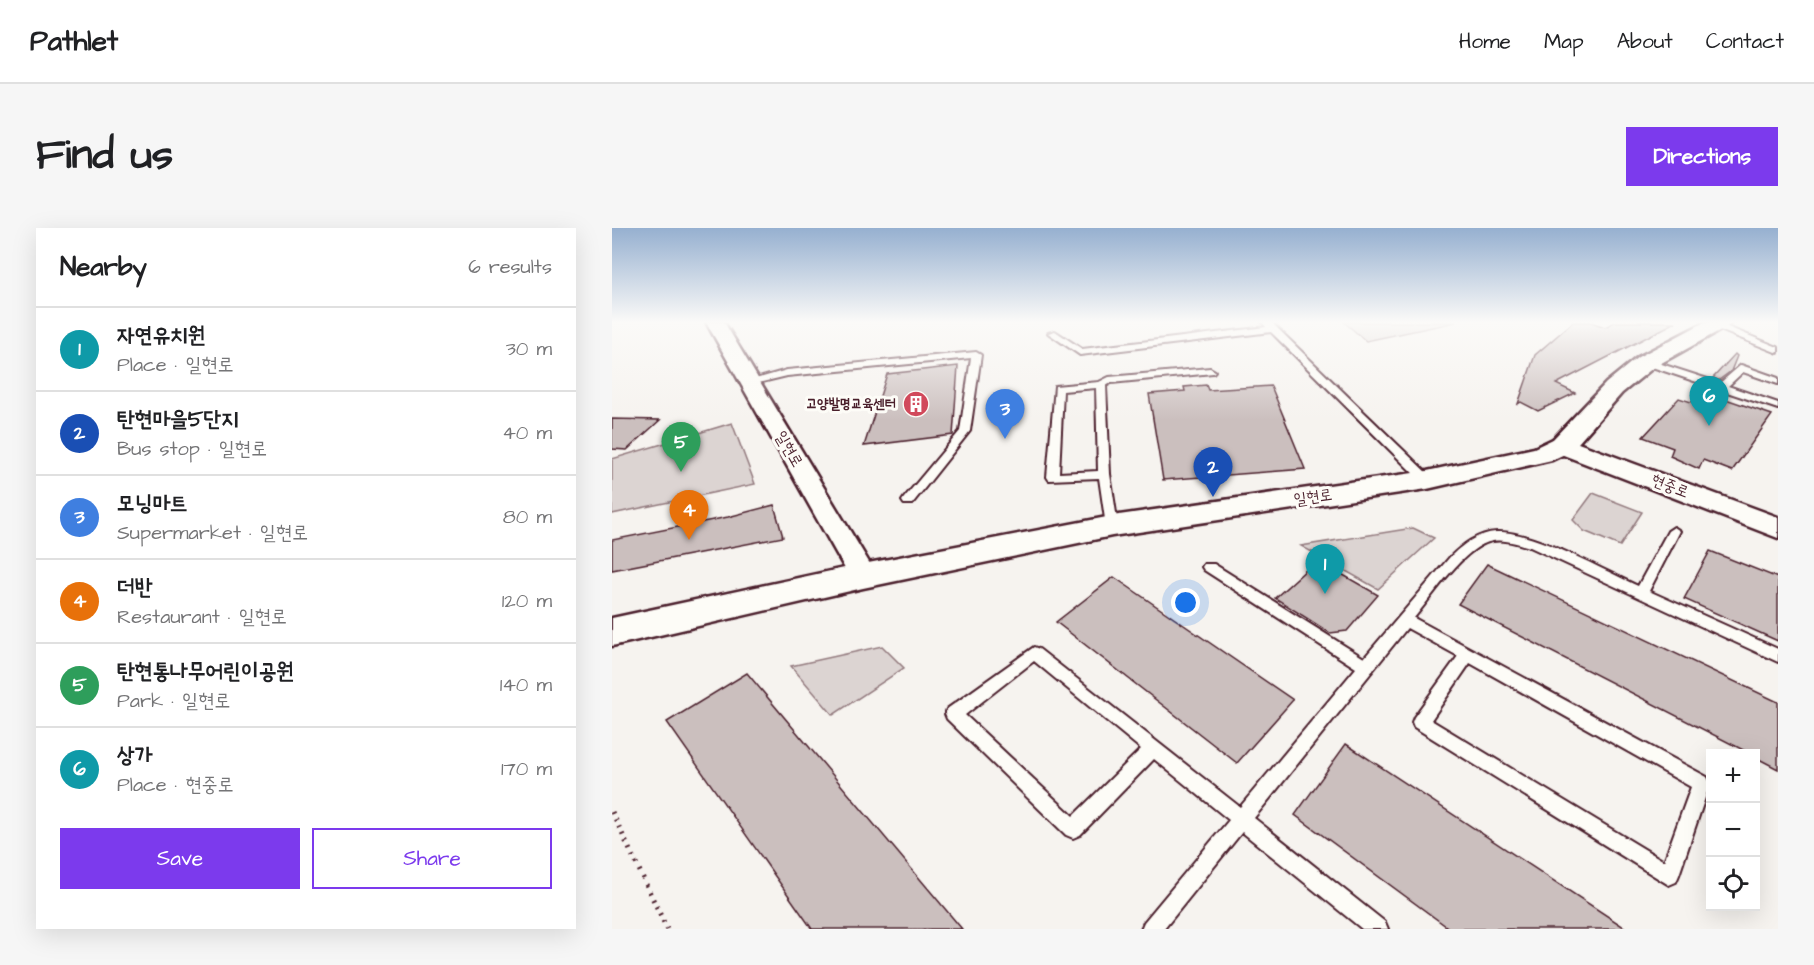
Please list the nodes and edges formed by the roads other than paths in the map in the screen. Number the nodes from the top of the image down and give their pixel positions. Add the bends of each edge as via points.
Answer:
1 (734, 355) edge
2 (1299, 355) edge
3 (1659, 355) edge
4 (1646, 362) junction
5 (1210, 370) dead end
6 (1778, 381) edge
7 (750, 382) junction
8 (1101, 385) junction
9 (1722, 387) junction
10 (1778, 405) edge
11 (1562, 445) junction
12 (1104, 474) junction
13 (1427, 480) junction
14 (908, 501) dead end
15 (1112, 526) junction
16 (1778, 528) edge
17 (1674, 531) dead end
18 (1209, 567) dead end
19 (863, 576) junction
20 (1641, 594) junction
21 (1405, 620) junction
22 (612, 632) edge
23 (1468, 654) junction
24 (1778, 656) edge
25 (1366, 667) junction
26 (1153, 749) junction
27 (1241, 820) junction
28 (1151, 929) edge
29 (1378, 929) edge

1 - 7 street, 일현로
2 - 13 lane
3 - 4 main road, 일현로
4 - 9 lane
4 - 11 main road, 일현로 via 1614,388
5 - 8 lane via 1109,380
6 - 9 lane via 1740,368
7 - 14 lane via 787,373 976,355 965,431
7 - 19 street, 일현로
8 - 12 lane
8 - 12 lane via 1058,388 1053,477
9 - 10 lane
11 - 13 main road, 일현로 via 1519,460
11 - 16 main road, 현중로
12 - 15 lane
13 - 15 main road, 일현로
15 - 19 main road, 일현로
17 - 20 lane
18 - 25 lane
19 - 22 main road, 일현로
20 - 21 lane via 1534,544 1492,537 1473,544 1457,558
20 - 24 lane
21 - 23 lane
21 - 25 lane
23 - 23 lane via 1701,783 1669,875 1420,722
25 - 27 lane
26 - 26 lane via 1034,653 953,714 1073,829
26 - 27 lane
27 - 28 lane
27 - 29 lane

